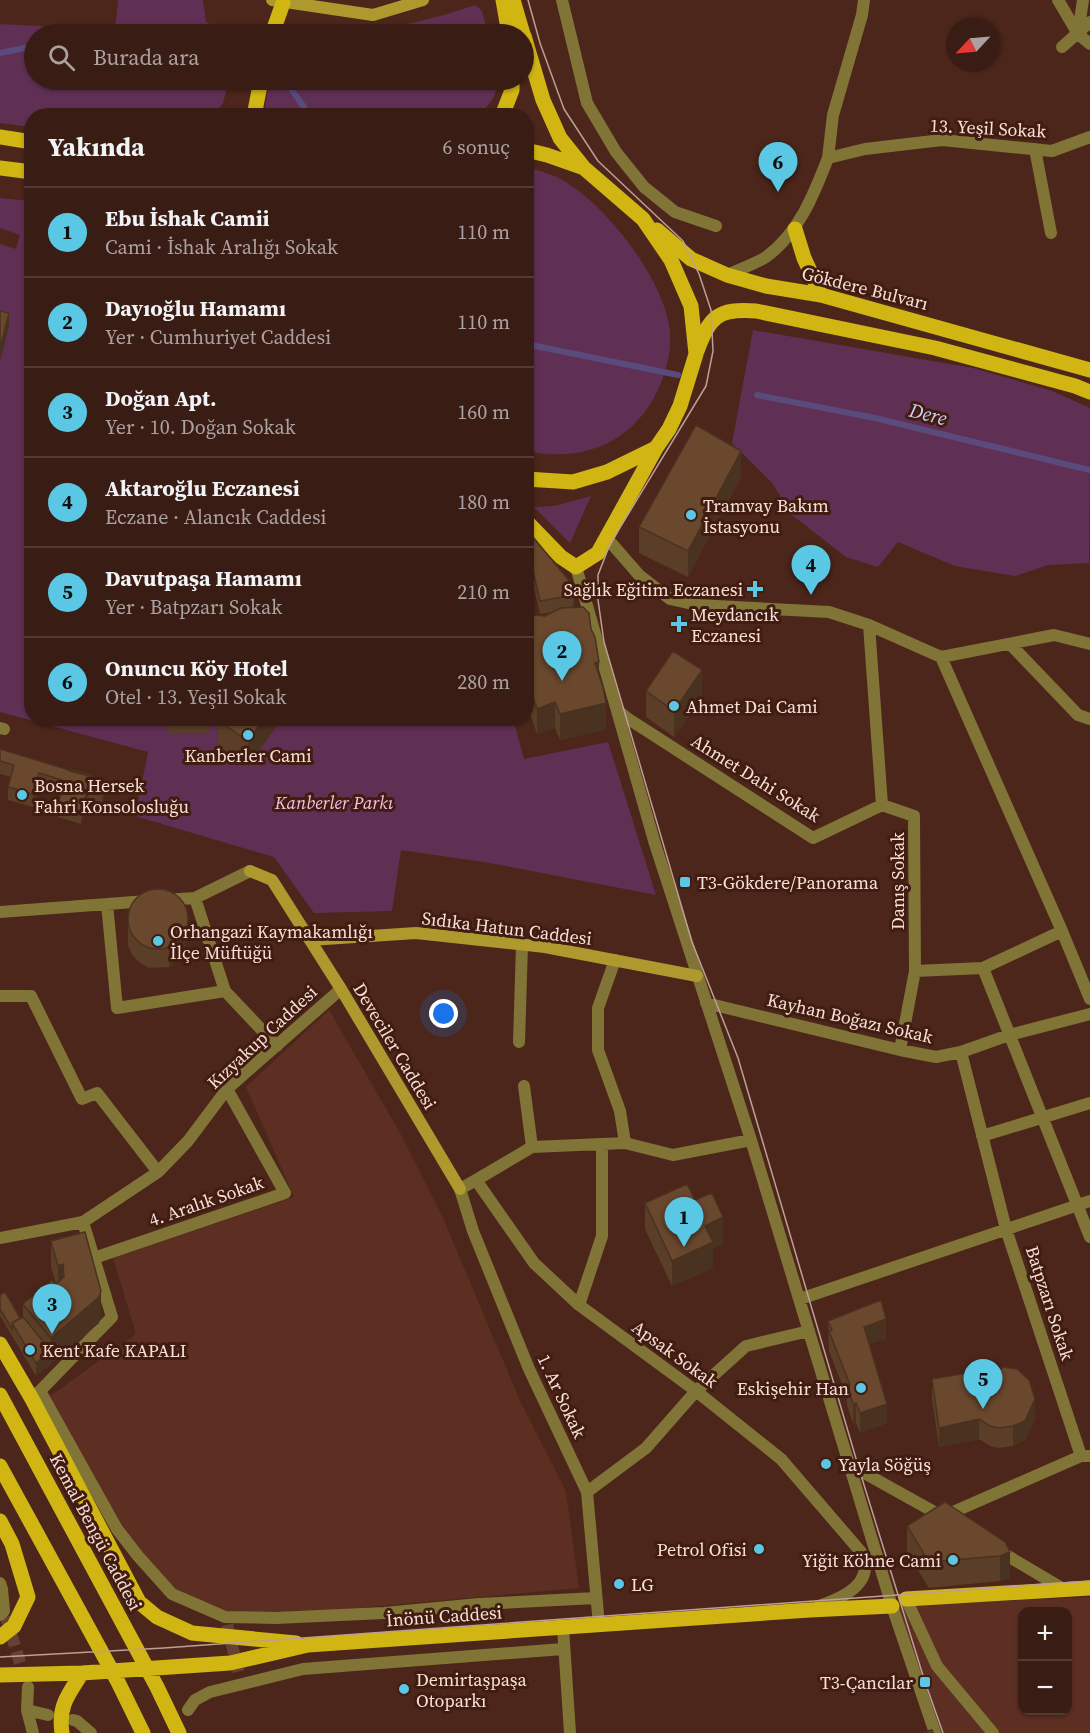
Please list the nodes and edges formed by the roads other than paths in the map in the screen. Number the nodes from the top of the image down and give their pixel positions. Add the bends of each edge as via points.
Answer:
1 (423, 0) edge
2 (503, 0) edge
3 (513, 0) edge
4 (562, 0) edge
5 (864, 0) edge
6 (1058, 0) edge
7 (1083, 0) edge
8 (280, 1) edge
9 (1090, 22) edge
10 (274, 24) edge
11 (507, 24) edge
12 (520, 24) edge
13 (1078, 34) junction
14 (1090, 44) edge
15 (1062, 47) dead end
16 (534, 71) edge
17 (259, 90) edge
18 (512, 90) edge
19 (255, 108) edge
20 (505, 108) edge
21 (0, 137) edge
22 (1090, 137) edge
23 (24, 141) edge
24 (1035, 149) junction
25 (534, 152) edge
26 (828, 158) junction
27 (0, 168) edge
28 (584, 168) junction
29 (24, 171) edge
30 (643, 219) junction
31 (716, 226) dead end
32 (795, 229) junction
33 (1051, 233) dead end
34 (727, 275) junction
35 (821, 295) junction
36 (696, 354) junction
37 (1090, 370) edge
38 (1090, 392) edge
39 (656, 448) junction
40 (534, 480) edge
41 (534, 529) edge
42 (606, 537) junction
43 (576, 567) junction
44 (869, 625) junction
45 (1010, 644) junction
46 (1090, 644) edge
47 (941, 657) junction
48 (617, 710) junction
49 (1090, 719) edge
50 (882, 805) junction
51 (250, 872) joint
52 (195, 898) junction
53 (107, 904) junction
54 (0, 912) edge
55 (1062, 932) junction
56 (310, 940) junction
57 (522, 945) junction
58 (615, 960) junction
59 (983, 968) junction
60 (915, 971) junction
61 (697, 976) junction
62 (1087, 981) edge
63 (341, 989) junction
64 (225, 991) junction
65 (0, 996) edge
66 (1090, 999) edge
67 (706, 1002) junction
68 (1090, 1014) edge
69 (1009, 1035) junction
70 (519, 1042) dead end
71 (277, 1046) junction
72 (900, 1050) junction
73 (961, 1052) junction
74 (525, 1086) dead end
75 (227, 1089) junction
76 (1090, 1103) edge
77 (1042, 1117) junction
78 (982, 1136) junction
79 (751, 1140) junction
80 (625, 1143) junction
81 (602, 1144) junction
82 (532, 1147) junction
83 (158, 1172) junction
84 (476, 1180) junction
85 (460, 1189) junction
86 (1090, 1201) edge
87 (1077, 1205) junction
88 (83, 1222) junction
89 (1006, 1229) junction
90 (1090, 1237) edge
91 (0, 1238) edge
92 (94, 1258) junction
93 (800, 1299) junction
94 (579, 1305) junction
95 (809, 1331) junction
96 (0, 1344) edge
97 (696, 1391) junction
98 (0, 1395) edge
99 (36, 1395) junction
100 (1086, 1456) edge
101 (850, 1465) junction
102 (0, 1466) edge
103 (586, 1492) junction
104 (0, 1521) edge
105 (984, 1541) edge
106 (0, 1583) edge
107 (1090, 1588) edge
108 (1065, 1590) junction
109 (596, 1598) junction
110 (899, 1602) junction
111 (810, 1610) junction
112 (3, 1614) edge
113 (599, 1625) junction
114 (563, 1628) junction
115 (0, 1637) edge
116 (308, 1645) junction
117 (563, 1649) junction
118 (82, 1673) junction
119 (0, 1675) edge
120 (28, 1687) tunnel mouth
121 (27, 1710) junction
122 (188, 1710) dead end
123 (48, 1715) dead end
124 (73, 1720) dead end
125 (931, 1732) edge
126 (33, 1733) edge
127 (62, 1733) edge
128 (91, 1733) edge
129 (143, 1733) edge
130 (179, 1733) edge
131 (570, 1733) edge
132 (993, 1733) edge

1 - 8 main road via 373,15
2 - 11 main road
3 - 12 main road
4 - 31 street via 587,104 616,152 644,187 675,212
5 - 26 street via 833,115
6 - 13 street
7 - 13 street
8 - 10 main road
9 - 13 street
13 - 14 street
13 - 15 street
16 - 28 main road via 560,138
17 - 19 main road
18 - 20 main road
21 - 23 main road
22 - 24 street, 13. Yeşil Sokak via 1052,151
24 - 26 street, 13. Yeşil Sokak via 942,140 865,149
24 - 33 street
25 - 28 main road
26 - 32 street
27 - 29 main road
28 - 30 main road
30 - 34 main road, Gökdere Bulvarı via 691,259
30 - 36 main road via 671,260 691,306
32 - 34 street via 766,257
32 - 35 main road
34 - 35 main road, Gökdere Bulvarı
35 - 37 main road, Gökdere Bulvarı
36 - 38 main road via 705,331 717,316 737,309 935,348
36 - 39 main road via 680,405
39 - 40 main road via 607,472 573,482
39 - 42 main road
41 - 43 main road
42 - 43 main road via 597,553
42 - 44 street via 639,575 670,599 697,605 829,612
43 - 48 street
44 - 47 street
44 - 50 street
45 - 46 street via 1054,635
45 - 47 street
45 - 49 street via 1078,715
47 - 55 street
48 - 50 street, Ahmet Dahi Sokak via 813,838
48 - 61 street
50 - 60 street, Danış Sokak via 914,816
51 - 52 street
51 - 56 main road, Deveciler Caddesi via 272,880
52 - 53 street
52 - 64 street
53 - 54 street
53 - 64 street via 117,1008
55 - 59 street
55 - 62 street
56 - 57 main road, Sıdıka Hatun Caddesi via 416,933
56 - 63 main road, Deveciler Caddesi
57 - 58 main road, Sıdıka Hatun Caddesi
57 - 70 street
58 - 61 main road, Sıdıka Hatun Caddesi
58 - 80 street via 598,1008 597,1050 620,1111
59 - 60 street
59 - 69 street
60 - 72 street, Danış Sokak
61 - 67 street
62 - 66 street
63 - 71 street, Kızyakup Caddesi
63 - 85 main road, Deveciler Caddesi
64 - 71 street
65 - 83 street via 31,996 82,1099 97,1093
67 - 72 street, Kayhan Boğazı Sokak
67 - 79 street
68 - 69 street, Kayhan Boğazı Sokak
69 - 73 street, Kayhan Boğazı Sokak
69 - 77 street
71 - 75 street, Kızyakup Caddesi
72 - 73 street, Kayhan Boğazı Sokak via 936,1057
73 - 78 street, Batpzarı Sokak
74 - 82 street
75 - 83 street, Kızyakup Caddesi via 188,1141
75 - 92 street, 4. Aralık Sokak via 285,1193
76 - 77 street
77 - 78 street
77 - 87 street
78 - 89 street, Batpzarı Sokak
79 - 80 street via 673,1155
79 - 93 street
80 - 81 street
81 - 82 street
81 - 94 street via 602,1236
82 - 84 street
83 - 88 street, Kızyakup Caddesi
84 - 85 street
84 - 94 street, Apsak Sokak via 534,1263
85 - 103 street, 1. Ar Sokak via 529,1369
86 - 87 street
87 - 89 street
87 - 90 street
88 - 91 street, Kızyakup Caddesi
88 - 92 street
89 - 93 street
89 - 100 street, Batpzarı Sokak
92 - 99 street via 112,1317
93 - 95 street
94 - 97 street, Apsak Sokak
95 - 97 street via 746,1346
95 - 101 street
96 - 99 main road
97 - 103 street via 646,1448
97 - 111 street, Apsak Sokak via 781,1459 861,1552 866,1568 858,1584 840,1599
98 - 130 main road, Kemal Bengü Caddesi
99 - 109 street via 117,1529 138,1556 172,1594 226,1621
99 - 116 main road via 139,1602 158,1617 192,1633
100 - 101 street via 948,1520
101 - 110 street
102 - 129 main road
103 - 109 street, 1. Ar Sokak
104 - 115 main road via 12,1544 28,1597 14,1626
105 - 108 street
106 - 112 street
107 - 108 main road, İnönü Caddesi
108 - 110 main road, İnönü Caddesi
109 - 113 street, 1. Ar Sokak
110 - 111 main road, İnönü Caddesi
110 - 125 street
110 - 132 street via 937,1666
111 - 113 main road, İnönü Caddesi
113 - 114 main road, İnönü Caddesi
114 - 116 main road, İnönü Caddesi
114 - 117 street
116 - 118 main road, İnönü Caddesi via 230,1663
117 - 122 street via 303,1669 240,1679 195,1700
117 - 131 street
118 - 119 main road, İnönü Caddesi
118 - 127 main road via 63,1702
120 - 121 street
121 - 123 street
121 - 126 street
124 - 128 street

